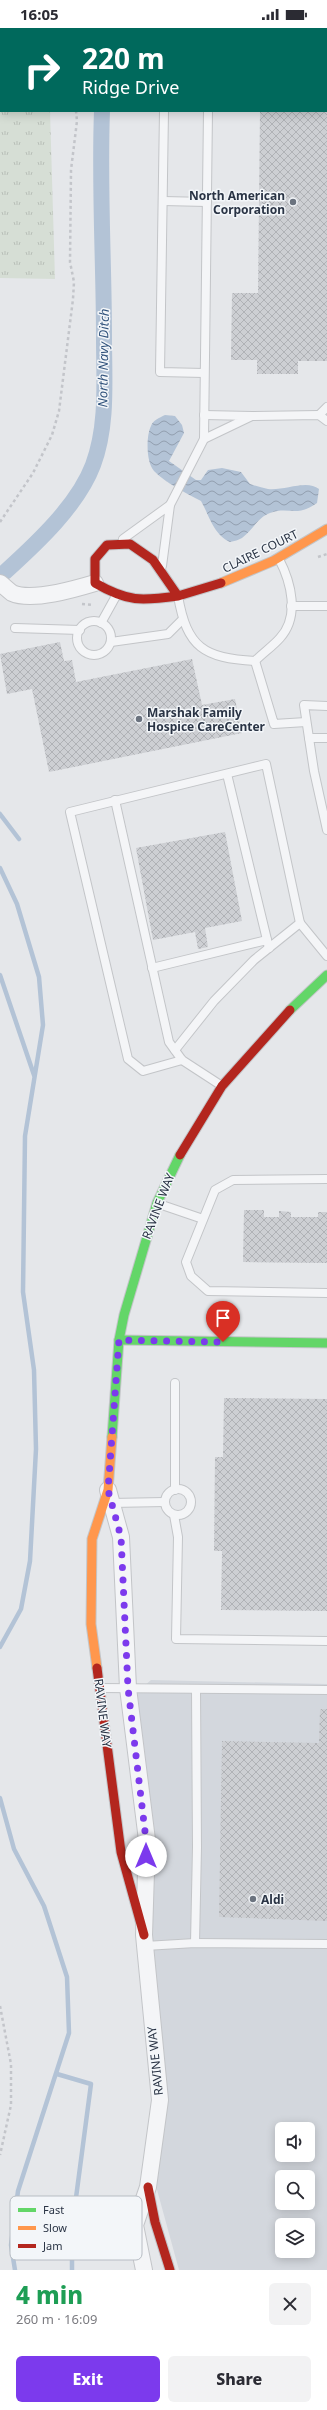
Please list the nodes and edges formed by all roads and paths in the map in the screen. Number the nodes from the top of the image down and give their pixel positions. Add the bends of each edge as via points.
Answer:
1 (76, 112) edge
2 (164, 112) edge
3 (208, 112) edge
4 (163, 201) junction
5 (207, 202) junction
6 (204, 373) junction
7 (327, 407) edge
8 (204, 415) junction
9 (319, 415) junction
10 (252, 416) junction
11 (327, 421) edge
12 (204, 439) junction
13 (170, 505) junction
14 (0, 522) edge
15 (327, 529) edge
16 (116, 545) junction
17 (278, 558) junction
18 (161, 572) junction
19 (0, 583) edge
20 (95, 583) junction
21 (116, 594) junction
22 (178, 596) junction
23 (291, 606) junction
24 (327, 606) edge
25 (182, 620) junction
26 (101, 623) junction
27 (15, 628) dead end
28 (80, 630) junction
29 (111, 642) junction
30 (255, 661) junction
31 (327, 706) edge
32 (306, 722) junction
33 (309, 738) junction
34 (327, 738) edge
35 (227, 774) junction
36 (115, 800) junction
37 (327, 830) edge
38 (300, 924) junction
39 (268, 944) junction
40 (327, 956) edge
41 (152, 968) junction
42 (327, 974) edge
43 (175, 1050) junction
44 (182, 1060) junction
45 (222, 1086) junction
46 (327, 1178) edge
47 (157, 1203) junction
48 (203, 1219) junction
49 (327, 1292) edge
50 (119, 1340) junction
51 (327, 1343) edge
52 (175, 1383) dead end
53 (175, 1490) junction
54 (109, 1496) junction
55 (164, 1502) junction
56 (174, 1515) junction
57 (327, 1641) edge
58 (100, 1688) junction
59 (128, 1688) junction
60 (196, 1689) junction
61 (327, 1690) edge
62 (144, 1940) junction
63 (194, 1943) junction
64 (327, 1944) edge
65 (0, 2006) edge
66 (0, 2155) edge
67 (148, 2187) junction
68 (142, 2205) edge
69 (142, 2260) edge
70 (144, 2270) edge
71 (170, 2270) edge

1 - 14 path via 70,262 74,282 59,411 52,435 33,472
2 - 4 lane
3 - 5 lane
4 - 5 lane
4 - 6 lane via 160,372
5 - 6 lane
6 - 8 lane
7 - 9 lane
8 - 10 lane
8 - 12 lane
9 - 10 lane
9 - 11 lane
10 - 12 lane
12 - 13 lane
13 - 16 lane
13 - 18 lane
15 - 17 street, CLAIRE COURT
16 - 18 street via 130,544 153,560
16 - 20 street via 107,546 96,559
17 - 22 street, CLAIRE COURT via 225,582
17 - 23 lane via 288,576
18 - 22 street
19 - 20 street via 13,593 32,595 63,593
20 - 21 street, CLAIRE COURT
21 - 22 street, CLAIRE COURT via 142,601
21 - 26 lane
22 - 25 lane
23 - 24 lane
23 - 30 lane via 291,614 281,637
25 - 29 lane via 168,634
25 - 30 lane via 191,638 206,650 226,659
26 - 28 lane via 89,622
26 - 29 lane via 109,630
27 - 28 lane
28 - 29 lane via 78,641 83,651 88,654 105,652
30 - 32 lane via 274,724
31 - 32 lane via 304,705
32 - 33 lane
33 - 34 lane
33 - 37 lane
35 - 36 lane
35 - 38 lane via 266,764
35 - 39 lane
36 - 41 lane
36 - 44 lane via 70,812 128,1059 144,1071
38 - 39 lane
38 - 40 lane
39 - 41 lane
39 - 43 lane via 214,1001
41 - 43 lane via 168,1042
42 - 45 street, RAVINE WAY via 291,1009
43 - 44 lane
44 - 45 lane
45 - 47 street, RAVINE WAY via 172,1168
46 - 48 lane via 233,1180 215,1190
47 - 48 lane
47 - 50 street, RAVINE WAY via 133,1282
48 - 49 lane via 186,1262 191,1276 208,1292
50 - 51 street
50 - 54 street, RAVINE WAY
52 - 53 lane
53 - 55 lane via 166,1496
53 - 56 lane via 186,1492 190,1503 186,1513
54 - 55 lane
54 - 58 street, RAVINE WAY via 92,1539 91,1624
54 - 59 street, RAVINE WAY via 121,1537
55 - 56 lane via 166,1508
56 - 57 lane via 178,1537 176,1639
58 - 59 lane
58 - 62 street, RAVINE WAY via 121,1852
59 - 60 lane
59 - 62 street, RAVINE WAY via 146,1840
60 - 61 lane
60 - 63 lane via 197,1847
62 - 63 lane
62 - 67 street, RAVINE WAY via 160,2100
63 - 64 lane
65 - 66 path via 11,2064 11,2105
67 - 68 street, RAVINE WAY
67 - 71 street, RAVINE WAY via 155,2222
69 - 70 street, RAVINE WAY

